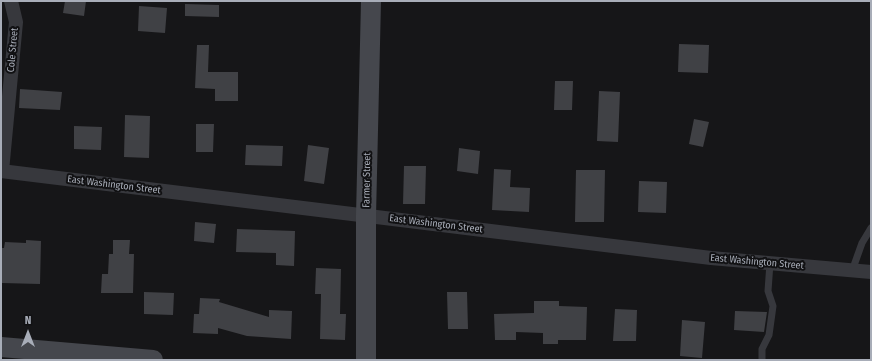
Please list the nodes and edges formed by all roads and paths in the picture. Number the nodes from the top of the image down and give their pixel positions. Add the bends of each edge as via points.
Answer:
1 (11, 1) edge
2 (371, 1) edge
3 (2, 171) edge
4 (366, 216) junction
5 (871, 228) edge
6 (770, 263) junction
7 (852, 271) junction
8 (871, 272) edge
9 (1, 347) edge
10 (153, 360) edge
11 (366, 360) edge
12 (762, 360) edge

1 - 3 street, Cole Street via 16,22
2 - 4 street, Farmer Street
3 - 4 street, East Washington Street
4 - 6 street, East Washington Street
4 - 11 street, Farmer Street
5 - 7 lane via 862,243
6 - 7 street, East Washington Street
6 - 12 lane via 768,291 773,306 769,334 762,349
7 - 8 street, East Washington Street
9 - 10 street

